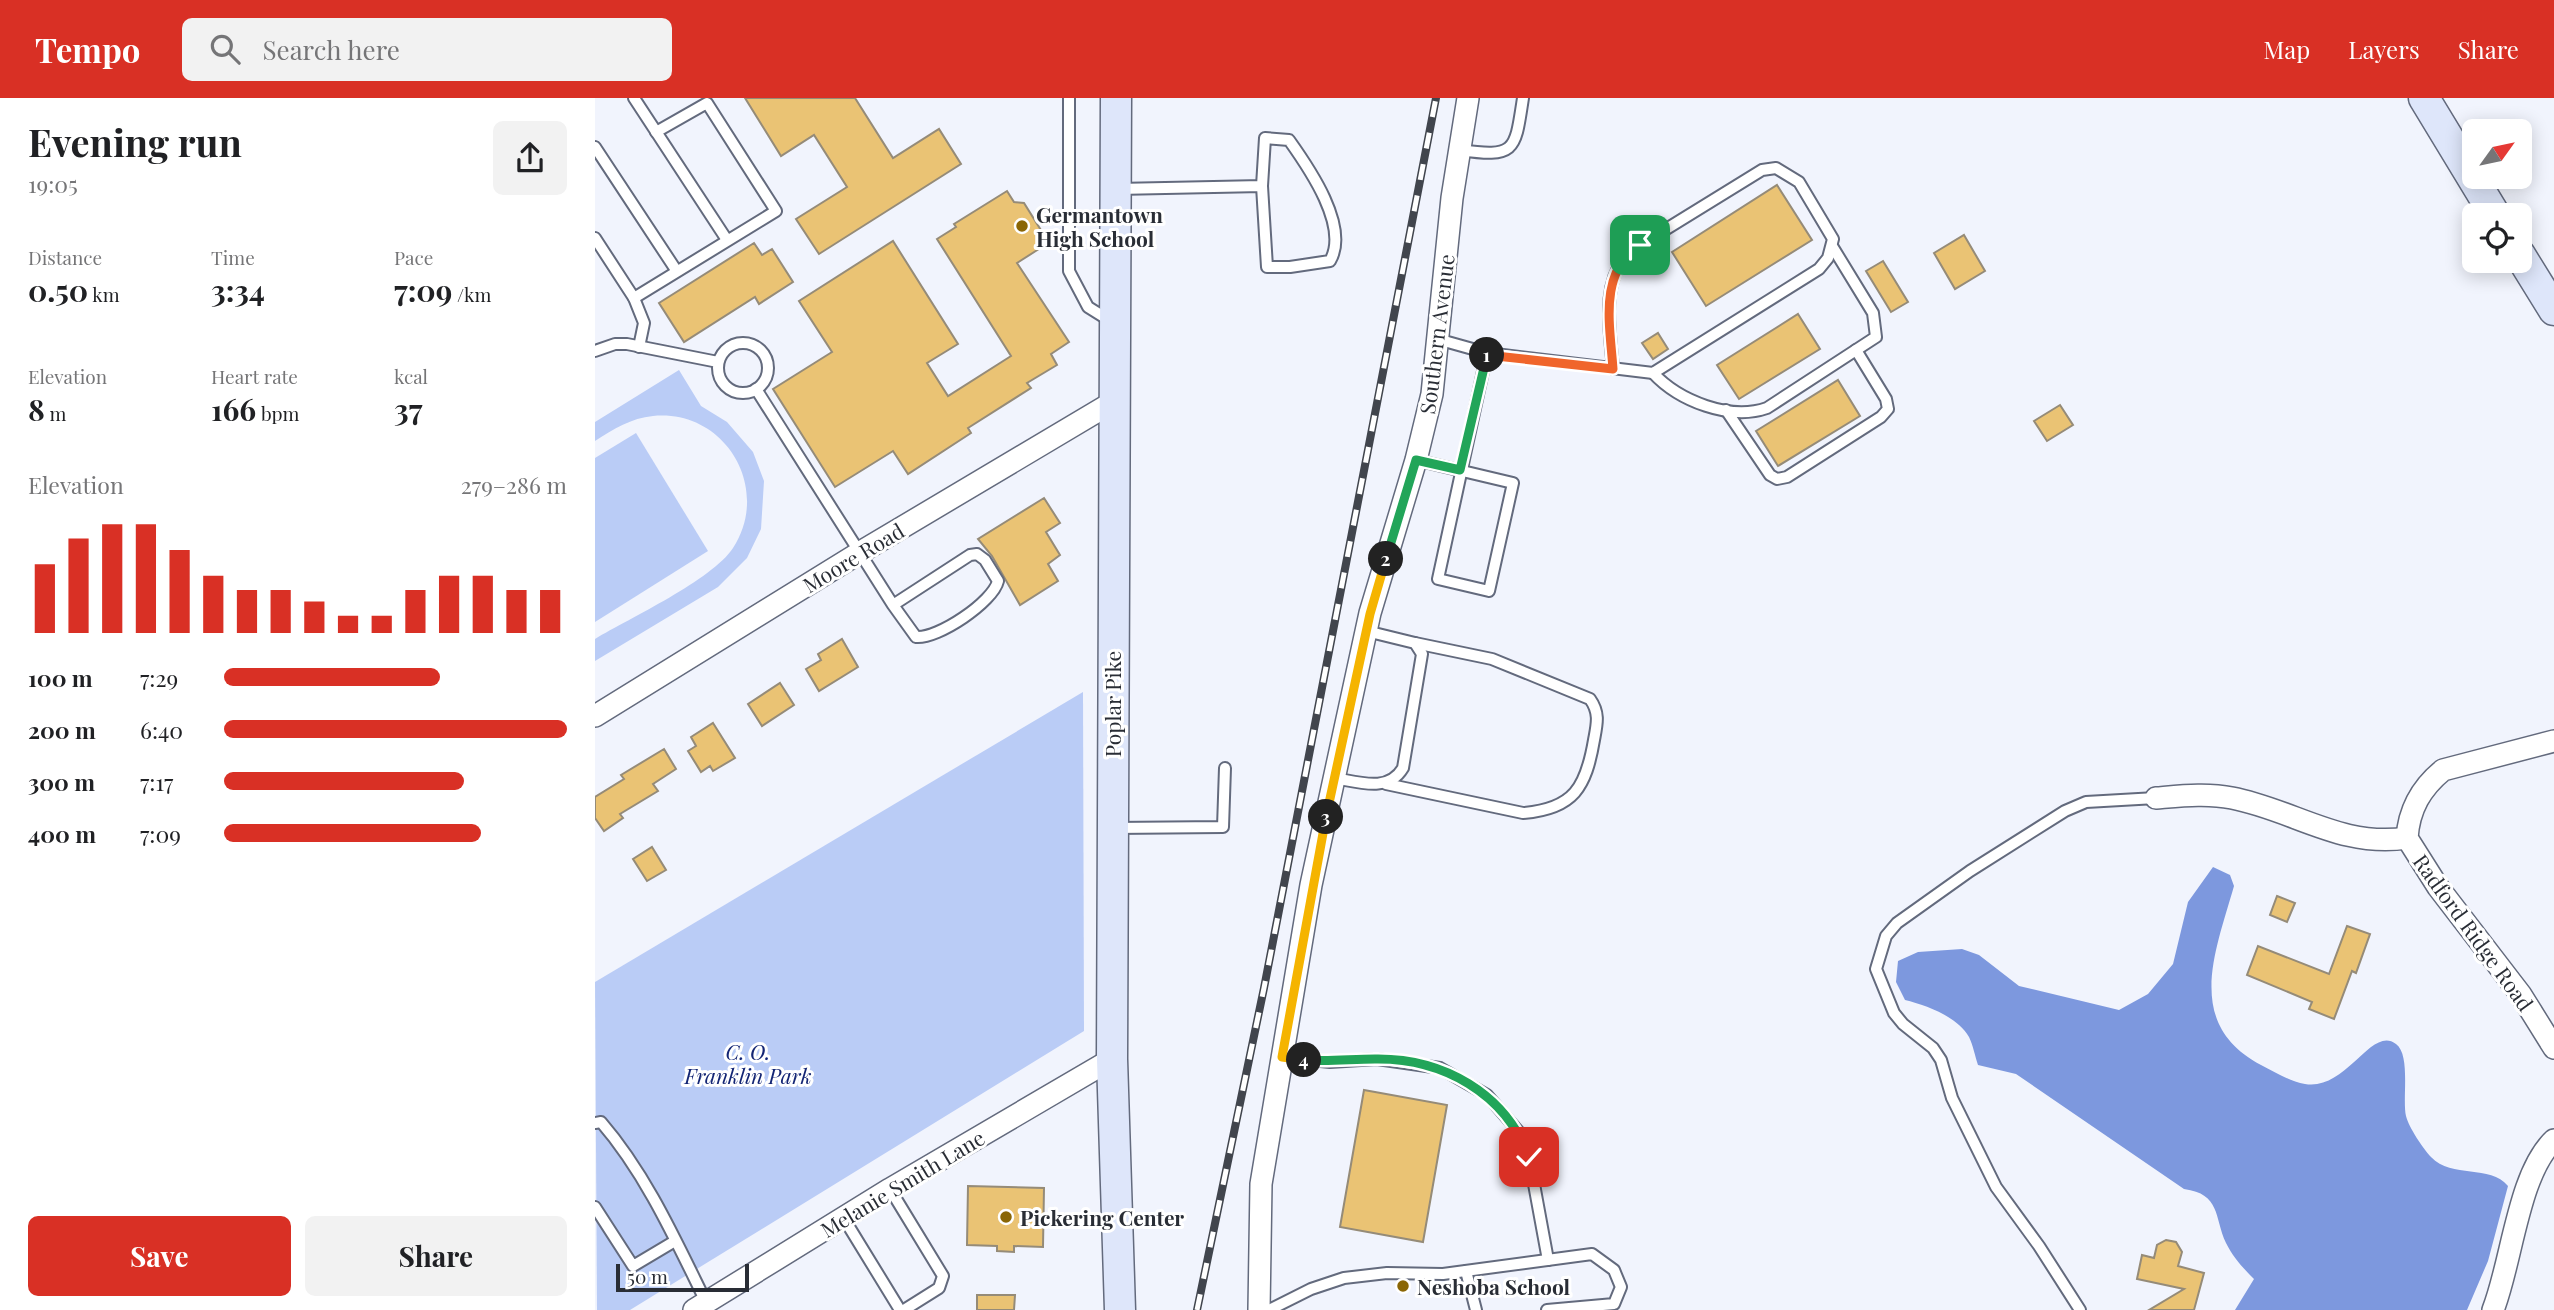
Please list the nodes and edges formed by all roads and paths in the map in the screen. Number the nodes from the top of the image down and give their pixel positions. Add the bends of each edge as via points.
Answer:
1 (634, 98) edge
2 (1069, 98) edge
3 (1116, 98) edge
4 (1468, 98) edge
5 (1523, 98) edge
6 (2424, 98) edge
7 (656, 132) junction
8 (595, 147) edge
9 (1460, 150) junction
10 (1262, 186) junction
11 (1114, 189) junction
12 (2488, 203) edge
13 (595, 237) edge
14 (727, 240) junction
15 (1832, 246) junction
16 (676, 270) junction
17 (2531, 273) edge
18 (634, 298) junction
19 (2554, 310) edge
20 (1113, 322) junction
21 (1437, 339) junction
22 (639, 346) junction
23 (1856, 350) junction
24 (595, 351) edge
25 (1487, 353) junction
26 (718, 362) junction
27 (1613, 369) junction
28 (1653, 373) junction
29 (756, 389) junction
30 (1113, 402) junction
31 (1726, 410) junction
32 (1416, 460) junction
33 (1460, 470) junction
34 (859, 553) junction
35 (893, 605) junction
36 (1366, 631) junction
37 (1415, 643) junction
38 (595, 716) edge
39 (2554, 741) edge
40 (1225, 768) dead end
41 (1334, 778) junction
42 (1386, 784) junction
43 (2156, 797) joint
44 (1112, 828) junction
45 (2407, 838) junction
46 (2554, 1048) edge
47 (1282, 1057) junction
48 (1112, 1059) junction
49 (595, 1124) edge
50 (2554, 1140) edge
51 (890, 1189) junction
52 (595, 1207) edge
53 (843, 1217) junction
54 (675, 1241) junction
55 (1548, 1260) junction
56 (1466, 1271) junction
57 (700, 1306) edge
58 (902, 1310) edge
59 (1119, 1310) edge
60 (1259, 1310) edge
61 (1269, 1310) edge
62 (1476, 1310) edge
63 (1547, 1310) edge
64 (2080, 1310) edge
65 (2493, 1310) edge

1 - 7 lane
2 - 20 lane via 1069,271 1088,307
3 - 11 main road, Poplar Pike
4 - 9 street, Southern Avenue
5 - 9 lane via 1514,142 1508,150 1501,154
6 - 12 main road
7 - 14 lane
7 - 14 lane via 707,103 776,211
8 - 16 lane
9 - 21 street, Southern Avenue
10 - 10 lane via 1265,138 1289,140 1308,166 1338,236 1330,261 1267,267
10 - 11 lane
11 - 20 main road, Poplar Pike
13 - 18 lane
14 - 16 lane
15 - 23 lane via 1874,313 1877,326 1876,337
15 - 27 lane via 1833,239 1798,182 1776,168 1762,170 1618,263 1609,298
15 - 28 lane via 1819,269
16 - 18 lane
17 - 19 main road
18 - 22 lane via 644,323
20 - 30 main road, Poplar Pike
21 - 25 lane
21 - 32 street, Southern Avenue via 1432,394
22 - 24 lane via 615,344
22 - 26 lane
23 - 31 lane via 1767,408 1751,414
23 - 31 lane via 1888,409 1787,477 1770,475
25 - 27 lane
25 - 33 lane
26 - 29 lane via 720,374 734,391
26 - 29 lane via 734,344 758,348 769,368 767,378
27 - 28 lane
28 - 31 lane via 1675,392
29 - 34 lane
30 - 34 street, Moore Road
30 - 44 main road, Poplar Pike
32 - 33 lane
32 - 36 street, Southern Avenue
33 - 33 lane via 1513,483 1489,591 1438,579
34 - 35 lane
34 - 38 street, Moore Road
35 - 35 lane via 916,638 929,638 989,597 998,581 985,560 970,555
36 - 37 lane
36 - 41 street, Southern Avenue
37 - 42 lane via 1422,654 1421,667 1403,768
37 - 42 lane via 1492,659 1590,699 1598,720 1588,771 1572,796 1545,811 1523,813
39 - 45 street, Radford Ridge Road via 2443,770 2429,781 2415,803
40 - 44 lane via 1223,827
41 - 42 lane
41 - 47 street, Southern Avenue
43 - 45 street via 2231,798 2368,841
43 - 64 lane via 2086,802 2065,811 1912,911 1886,936 1878,962 1886,1000 1903,1024 1941,1060 1952,1098 1996,1187
44 - 48 main road, Poplar Pike
45 - 46 street, Radford Ridge Road
47 - 55 lane via 1331,1062 1377,1059 1440,1068 1487,1095 1519,1132 1529,1157
47 - 60 street, Southern Avenue via 1261,1184
48 - 51 street, Melanie Smith Lane
48 - 59 main road, Poplar Pike
49 - 54 lane via 601,1122 612,1134
50 - 65 street via 2538,1158 2529,1180
51 - 53 street, Melanie Smith Lane
51 - 58 lane via 943,1276 939,1288
52 - 54 lane via 633,1266
53 - 57 street, Melanie Smith Lane
53 - 58 lane
54 - 57 lane
55 - 56 lane
55 - 63 lane via 1592,1254 1614,1270 1621,1287 1614,1304
56 - 61 lane via 1344,1278
56 - 62 lane

